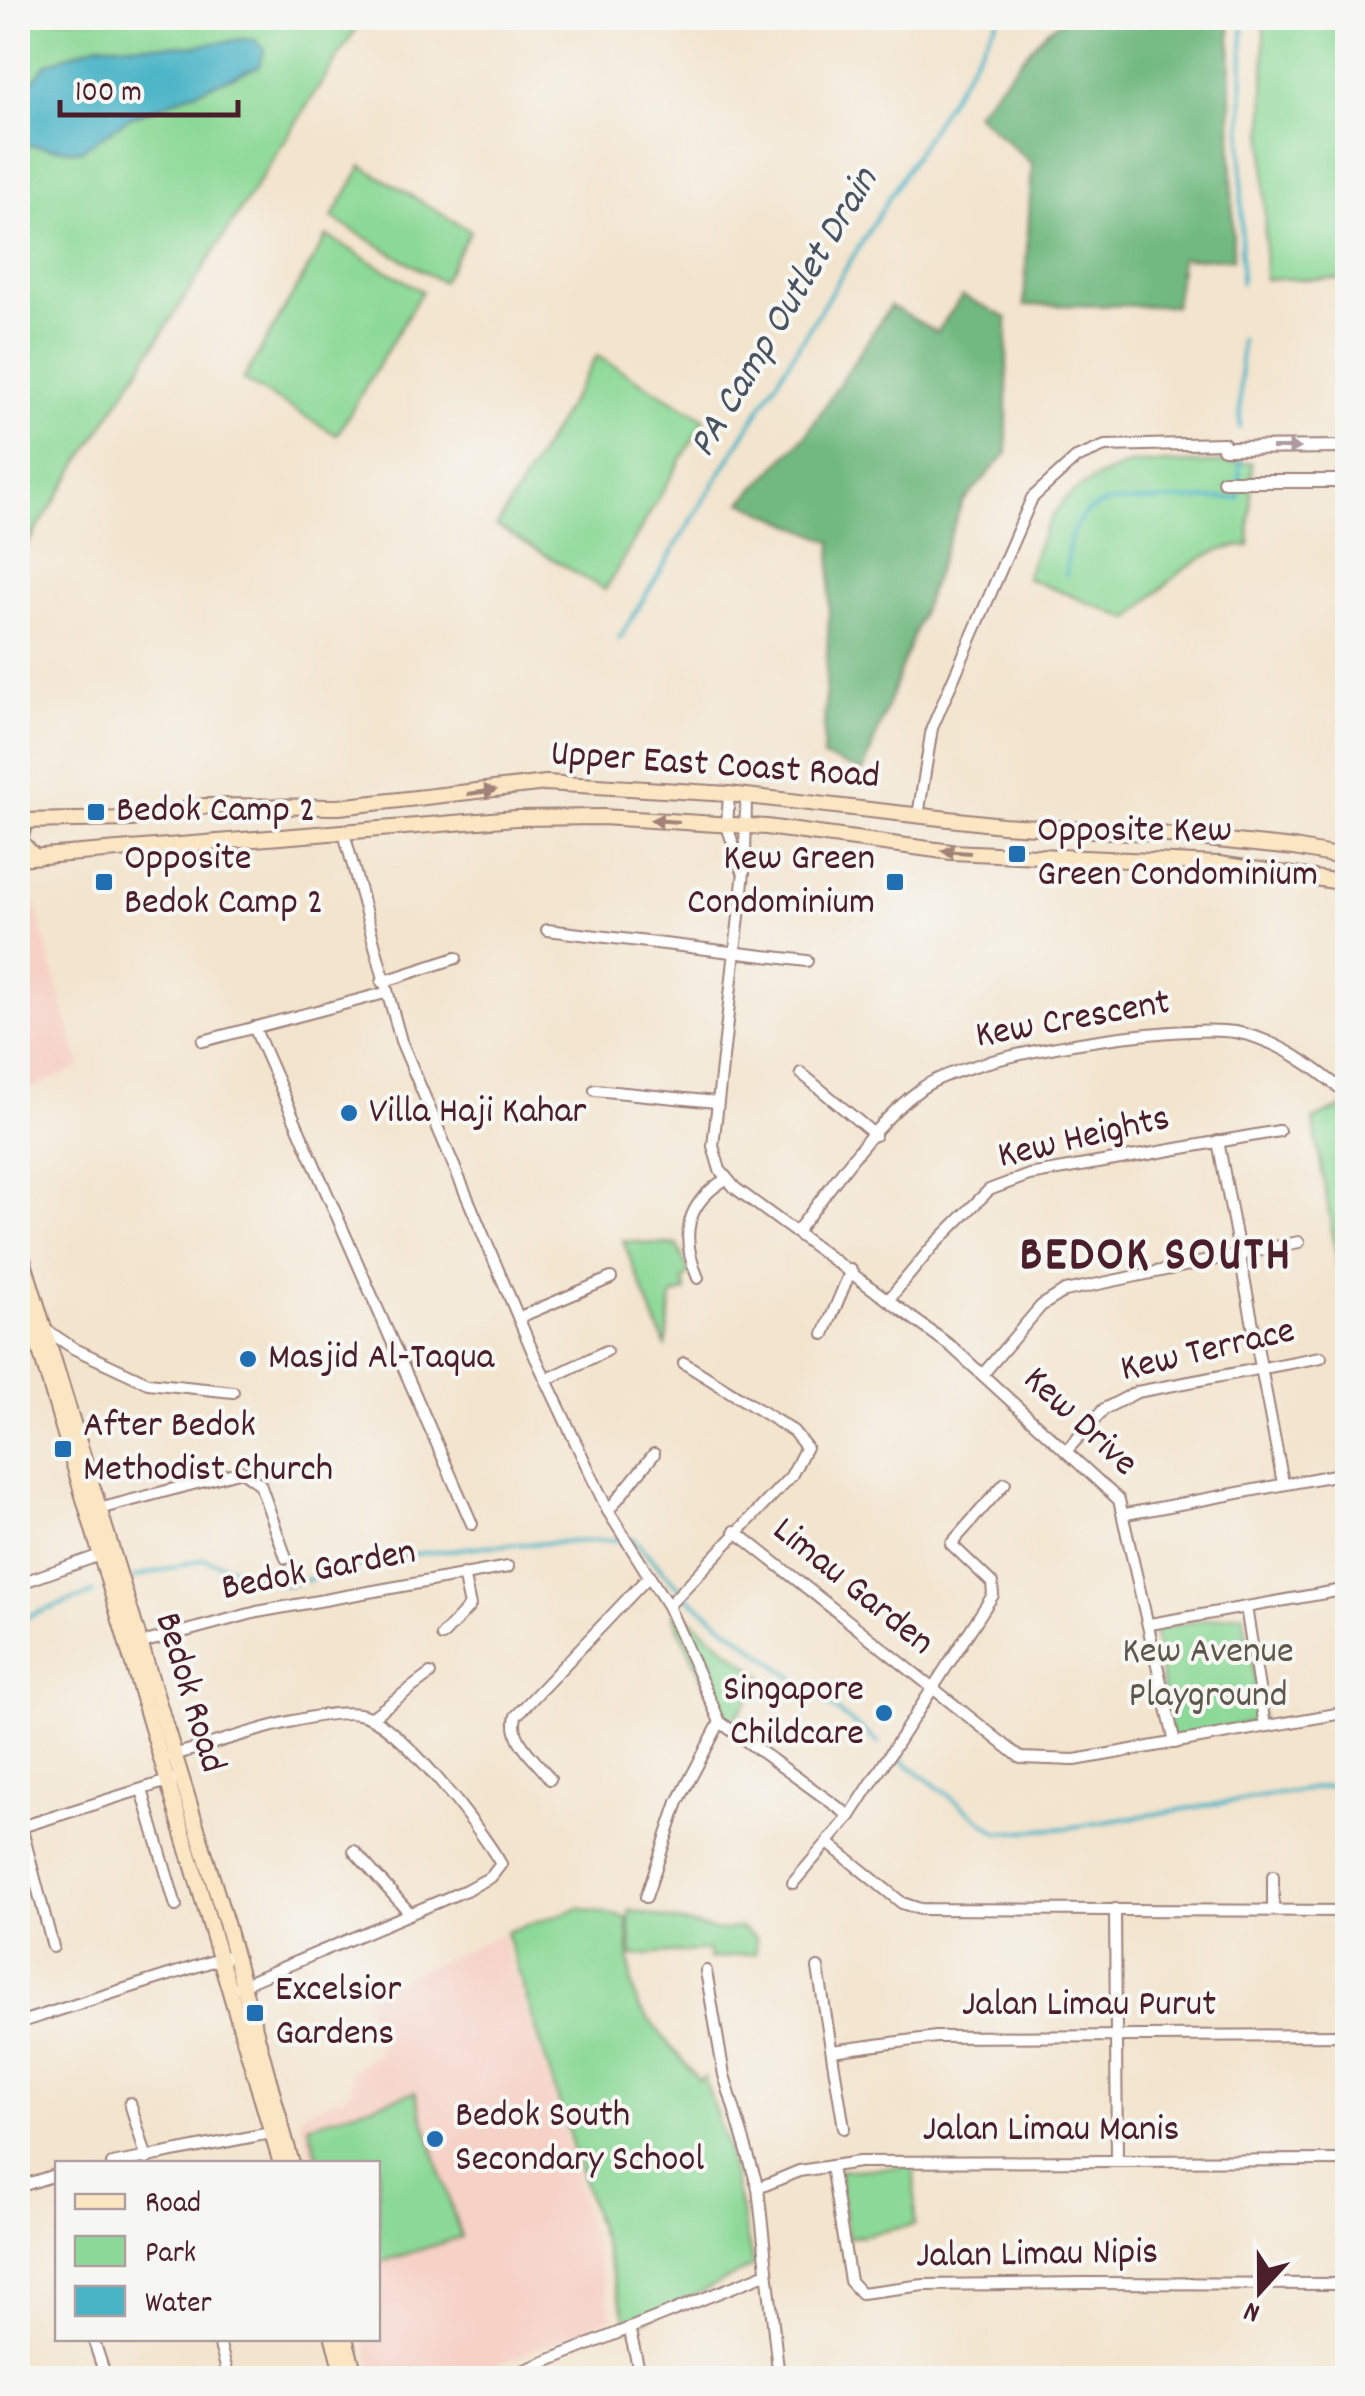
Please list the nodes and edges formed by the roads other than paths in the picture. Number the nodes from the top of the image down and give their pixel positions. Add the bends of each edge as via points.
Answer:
1 (1224, 446) joint
2 (1348, 448) edge
3 (1224, 481) dead end
4 (1348, 481) edge
5 (729, 794) junction
6 (746, 795) junction
7 (918, 816) junction
8 (21, 821) edge
9 (727, 826) junction
10 (746, 827) junction
11 (344, 833) junction
12 (34, 856) junction
13 (18, 858) edge
14 (1348, 858) edge
15 (742, 870) junction
16 (1348, 882) edge
17 (547, 930) dead end
18 (732, 952) junction
19 (456, 958) dead end
20 (807, 960) dead end
21 (384, 988) junction
22 (254, 1027) junction
23 (203, 1041) dead end
24 (801, 1073) dead end
25 (595, 1090) dead end
26 (1348, 1095) edge
27 (716, 1102) junction
28 (1279, 1131) dead end
29 (875, 1135) junction
30 (1218, 1140) junction
31 (726, 1179) junction
32 (796, 1232) junction
33 (1299, 1242) dead end
34 (18, 1244) edge
35 (1238, 1255) junction
36 (850, 1270) junction
37 (18, 1276) edge
38 (611, 1278) dead end
39 (698, 1278) dead end
40 (890, 1298) junction
41 (520, 1317) junction
42 (39, 1324) junction
43 (824, 1334) dead end
44 (606, 1351) dead end
45 (1322, 1357) dead end
46 (684, 1363) dead end
47 (1260, 1368) junction
48 (983, 1374) junction
49 (546, 1380) junction
50 (233, 1392) dead end
51 (1068, 1450) junction
52 (654, 1454) dead end
53 (1344, 1473) dead end
54 (1005, 1483) dead end
55 (1284, 1483) junction
56 (94, 1510) junction
57 (608, 1511) junction
58 (1126, 1514) junction
59 (472, 1524) dead end
60 (735, 1530) junction
61 (106, 1553) junction
62 (286, 1558) dead end
63 (508, 1566) dead end
64 (463, 1574) junction
65 (650, 1575) junction
66 (18, 1584) edge
67 (1348, 1590) edge
68 (668, 1606) junction
69 (1246, 1607) junction
70 (1150, 1624) junction
71 (442, 1636) dead end
72 (134, 1645) junction
73 (430, 1674) dead end
74 (931, 1691) junction
75 (1348, 1712) edge
76 (372, 1717) junction
77 (720, 1722) junction
78 (1265, 1726) junction
79 (1175, 1743) junction
80 (168, 1756) junction
81 (175, 1779) junction
82 (550, 1779) dead end
83 (142, 1790) junction
84 (850, 1816) junction
85 (20, 1827) edge
86 (828, 1843) junction
87 (354, 1850) dead end
88 (1273, 1876) dead end
89 (793, 1883) dead end
90 (646, 1897) dead end
91 (176, 1906) dead end
92 (1115, 1909) junction
93 (1272, 1910) junction
94 (408, 1911) junction
95 (1348, 1911) edge
96 (53, 1947) dead end
97 (227, 1957) junction
98 (818, 1968) dead end
99 (706, 1971) dead end
100 (237, 1987) junction
101 (18, 2022) edge
102 (1348, 2035) edge
103 (1116, 2036) junction
104 (832, 2051) junction
105 (130, 2103) dead end
106 (844, 2128) dead end
107 (277, 2132) junction
108 (147, 2160) edge
109 (1117, 2160) junction
110 (1348, 2160) edge
111 (281, 2161) edge
112 (291, 2161) edge
113 (831, 2166) junction
114 (55, 2175) edge
115 (18, 2187) edge
116 (758, 2188) junction
117 (766, 2274) junction
118 (1348, 2284) edge
119 (628, 2328) junction
120 (94, 2341) edge
121 (219, 2341) edge
122 (334, 2341) edge
123 (346, 2341) edge
124 (106, 2378) edge
125 (229, 2378) edge
126 (344, 2378) edge
127 (356, 2378) edge
128 (505, 2378) edge
129 (641, 2378) edge
130 (779, 2378) edge

1 -> 2 street
1 - 7 street via 1105,446 1076,458 1032,498 932,728
3 - 4 street
5 - 6 main road, Upper East Coast Road
8 -> 5 main road, Upper East Coast Road via 134,819 204,806 339,807 546,783
5 - 9 street
6 - 7 main road, Upper East Coast Road
6 - 10 street
7 - 14 main road, Upper East Coast Road via 1149,833
8 - 12 main road via 20,841
9 - 10 main road, Upper East Coast Road
9 -> 11 main road, Upper East Coast Road via 602,816
9 - 15 street
10 - 15 street
16 -> 10 main road, Upper East Coast Road via 1219,864 924,850
11 - 12 main road, Upper East Coast Road
11 - 21 street
12 - 13 main road, Upper East Coast Road
15 - 18 street
17 - 18 street
18 - 20 street
18 - 27 street
19 - 21 street
21 - 22 street
21 - 41 street via 442,1143
22 - 23 street
22 - 59 street
24 - 29 street
25 - 27 street
26 - 29 street, Kew Crescent via 1305,1062 1262,1041 1234,1032 1163,1031 946,1076 922,1088
27 - 31 street via 714,1155
28 - 30 street, Kew Heights
29 - 32 street, Kew Crescent
30 - 35 street, Kew Heights
30 - 40 street, Kew Heights via 1029,1175 989,1190
31 - 32 street, Kew Drive
31 - 39 street via 707,1191 686,1238
32 - 36 street, Kew Drive
33 - 35 street
34 - 42 main road, Bedok Road
35 - 47 street, Kew Heights
35 - 48 street via 1065,1291 1041,1306
36 - 40 street, Kew Drive
36 - 43 street
37 - 42 main road, Bedok Road
38 - 41 street
40 - 48 street, Kew Drive
41 - 49 street
42 - 50 street via 148,1383
42 - 56 main road, Bedok Road
44 - 49 street
45 - 47 street, Kew Terrace
46 - 60 street via 793,1431 806,1447 792,1476
47 - 51 street, Kew Terrace via 1118,1399
47 - 55 street, Kew Heights
48 - 51 street, Kew Drive
49 - 57 street
51 - 58 street, Kew Drive
52 - 57 street
53 - 55 street
54 - 74 street, Limau Garden via 950,1544 996,1587
55 - 58 street
56 - 61 main road, Bedok Road
56 - 62 street via 242,1471 260,1484
57 - 65 street
58 - 70 street, Kew Drive
60 - 68 street
60 - 74 street, Limau Garden
61 - 66 street
61 - 72 main road, Bedok Road
63 - 64 street, Bedok Garden
64 - 71 street, Bedok Garden via 470,1606
64 - 72 street, Bedok Garden via 256,1612
65 - 68 street
65 - 82 street via 516,1716 520,1742
67 - 69 street
68 - 77 street
69 - 70 street
69 - 78 street
70 - 79 street, Kew Drive
72 - 80 main road, Bedok Road
73 - 76 street
74 - 79 street, Limau Garden via 1009,1751 1034,1761
74 - 84 street, Limau Garden
75 - 78 street, Limau Garden
76 - 80 street via 331,1714
76 - 94 street via 412,1750 501,1864 484,1881
77 - 84 street
77 - 90 street via 678,1802
78 - 79 street, Limau Garden
80 - 81 main road, Bedok Road
81 - 83 street
81 - 97 main road, Bedok Road
83 - 85 street
83 - 91 street
84 - 86 street, Limau Garden
85 - 96 street
86 - 89 street, Limau Garden
86 - 92 street via 902,1903 920,1909
87 - 94 street
88 - 93 street
92 - 93 street
92 - 103 street
93 - 95 street
94 - 100 street
97 - 100 main road, Bedok Road
97 - 101 street
98 - 104 street
99 - 116 street via 724,2075
100 - 107 main road, Bedok Road
102 - 103 street, Jalan Limau Purut
103 - 104 street, Jalan Limau Purut via 936,2037
103 - 109 street
104 - 106 street
105 - 108 street
107 - 108 street
107 - 111 main road, Bedok Road
107 - 112 main road, Bedok Road
109 - 110 street, Jalan Limau Manis
109 - 113 street, Jalan Limau Manis
113 - 116 street, Jalan Limau Manis
113 - 118 street, Jalan Limau Nipis via 850,2281 861,2293 1083,2282
114 - 115 street
116 - 117 street
117 - 119 street
117 - 130 street
119 - 128 street
119 - 129 street
120 - 124 street
121 - 125 street
122 - 126 main road
123 - 127 main road

